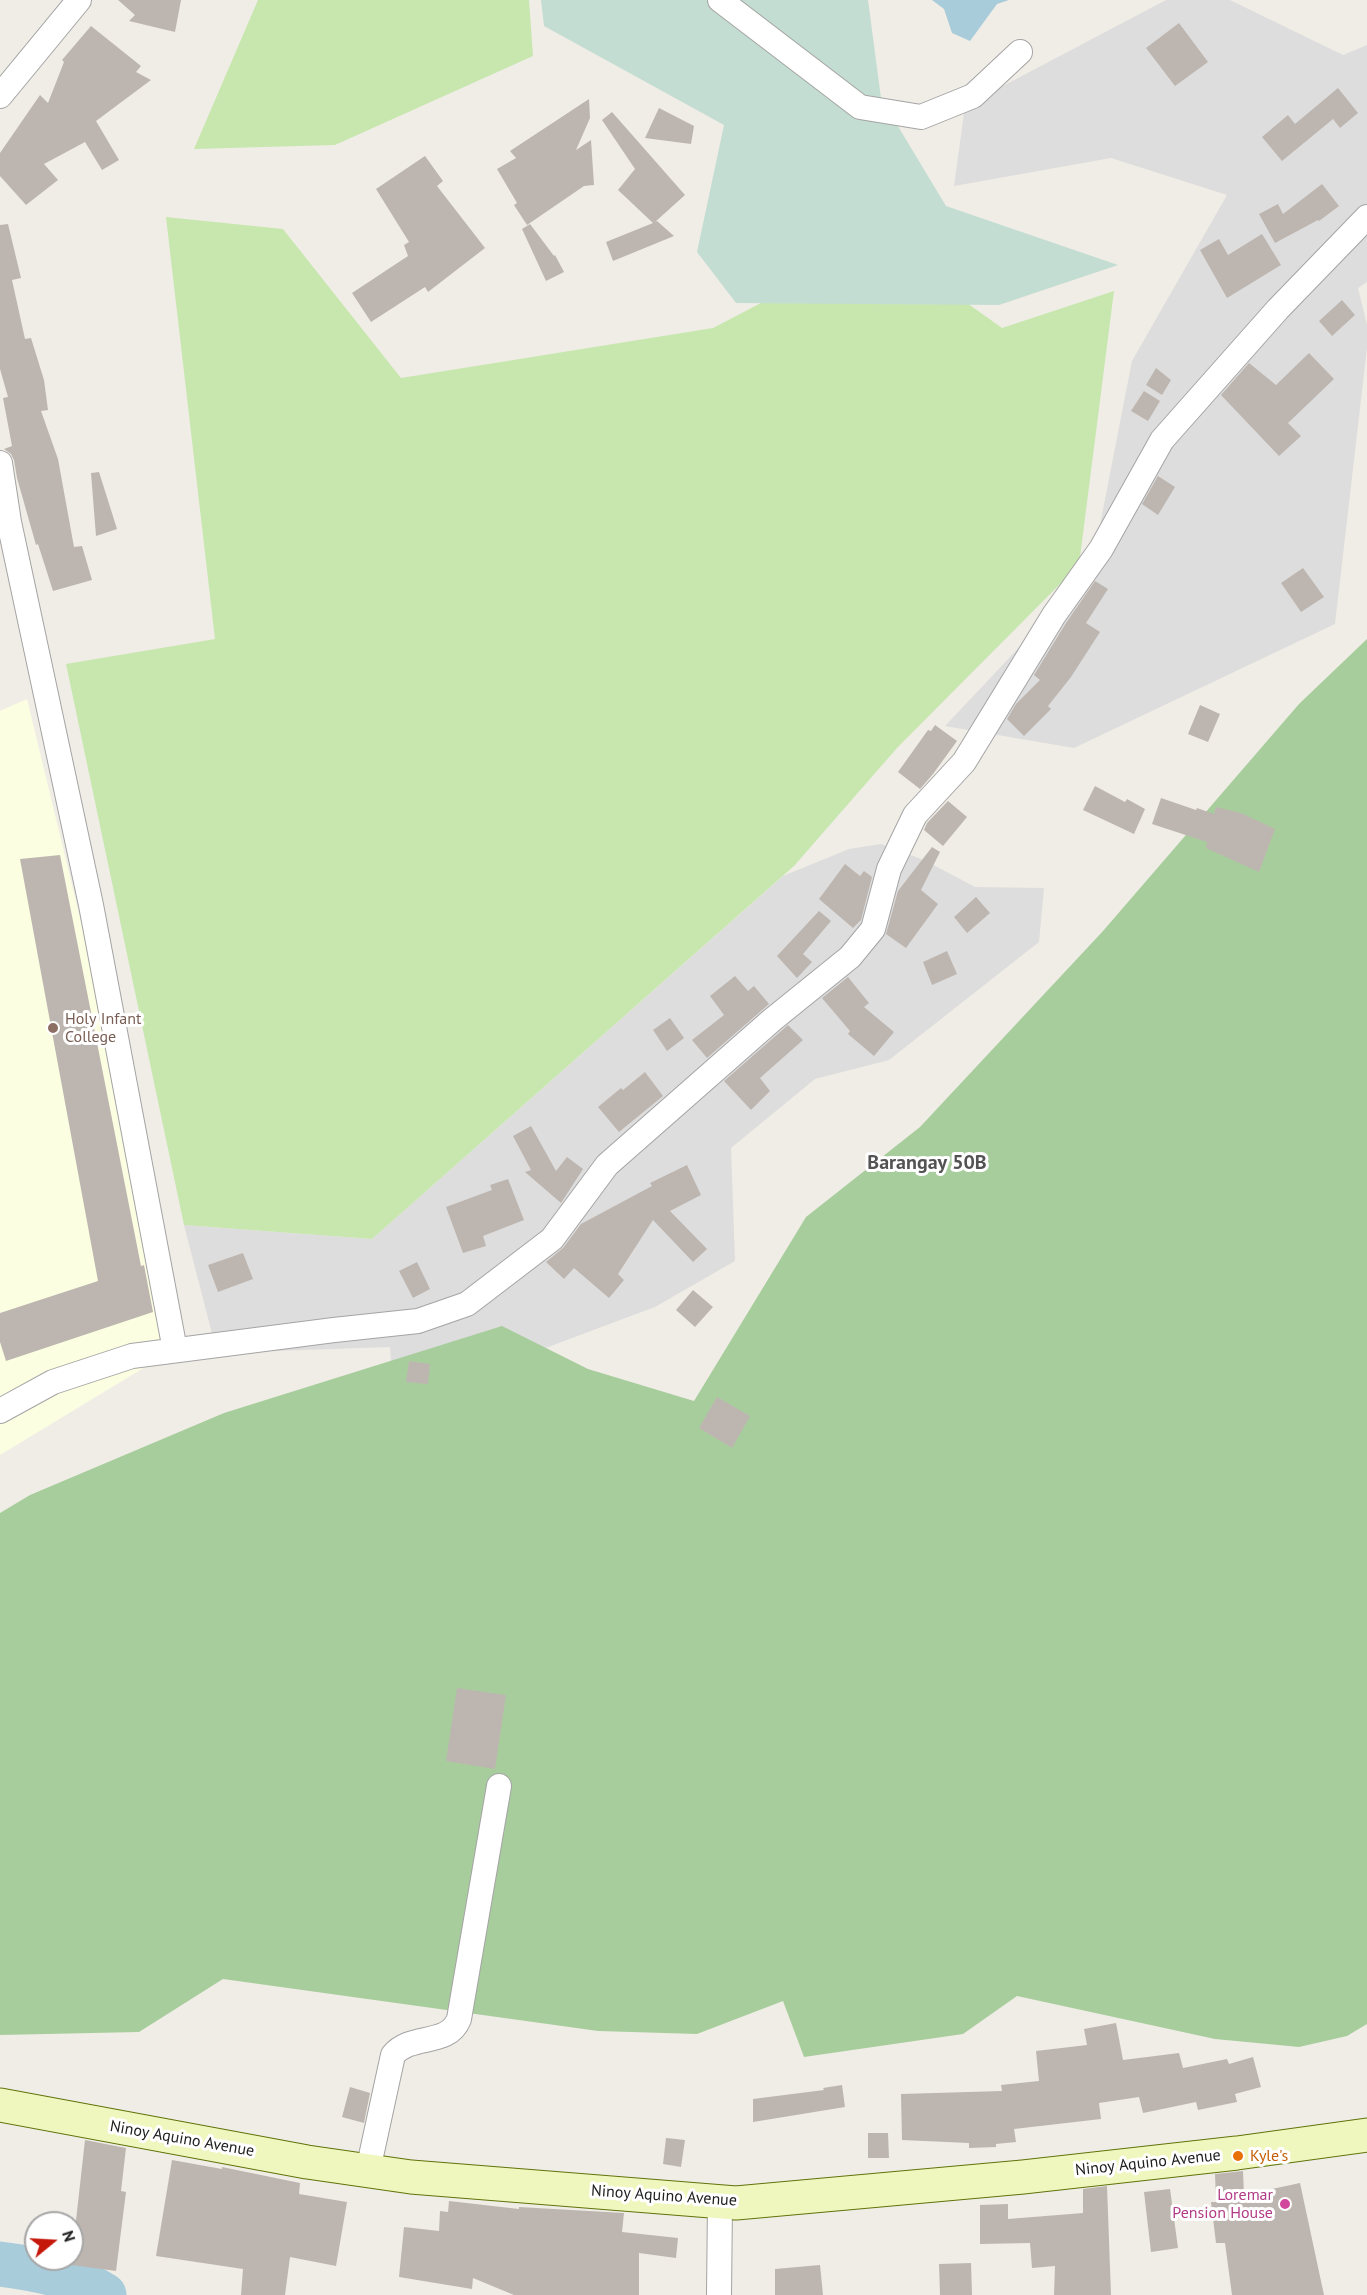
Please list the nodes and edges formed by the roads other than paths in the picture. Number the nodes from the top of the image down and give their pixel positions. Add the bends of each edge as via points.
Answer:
1 (79, 0) edge
2 (720, 0) edge
3 (1020, 52) dead end
4 (0, 96) edge
5 (1367, 217) edge
6 (0, 463) edge
7 (175, 1350) junction
8 (0, 1411) edge
9 (499, 1786) dead end
10 (0, 2105) edge
11 (1367, 2135) edge
12 (368, 2170) junction
13 (720, 2202) junction
14 (719, 2295) edge

1 - 4 street
2 - 3 street via 860,107 921,117 973,96
5 - 7 street via 1278,309 1162,440 1101,549 1054,615 964,762 915,815 889,869 873,928 850,957 672,1106 607,1165 552,1239 467,1304 418,1321
6 - 7 street via 9,522 91,904
7 - 8 street via 132,1356 53,1382
9 - 12 street via 459,2019 455,2029 443,2036 406,2045 393,2055
10 - 12 main road, Ninoy Aquino Avenue
11 - 13 main road, Ninoy Aquino Avenue via 1023,2177
12 - 13 main road, Ninoy Aquino Avenue via 411,2177
13 - 14 street

